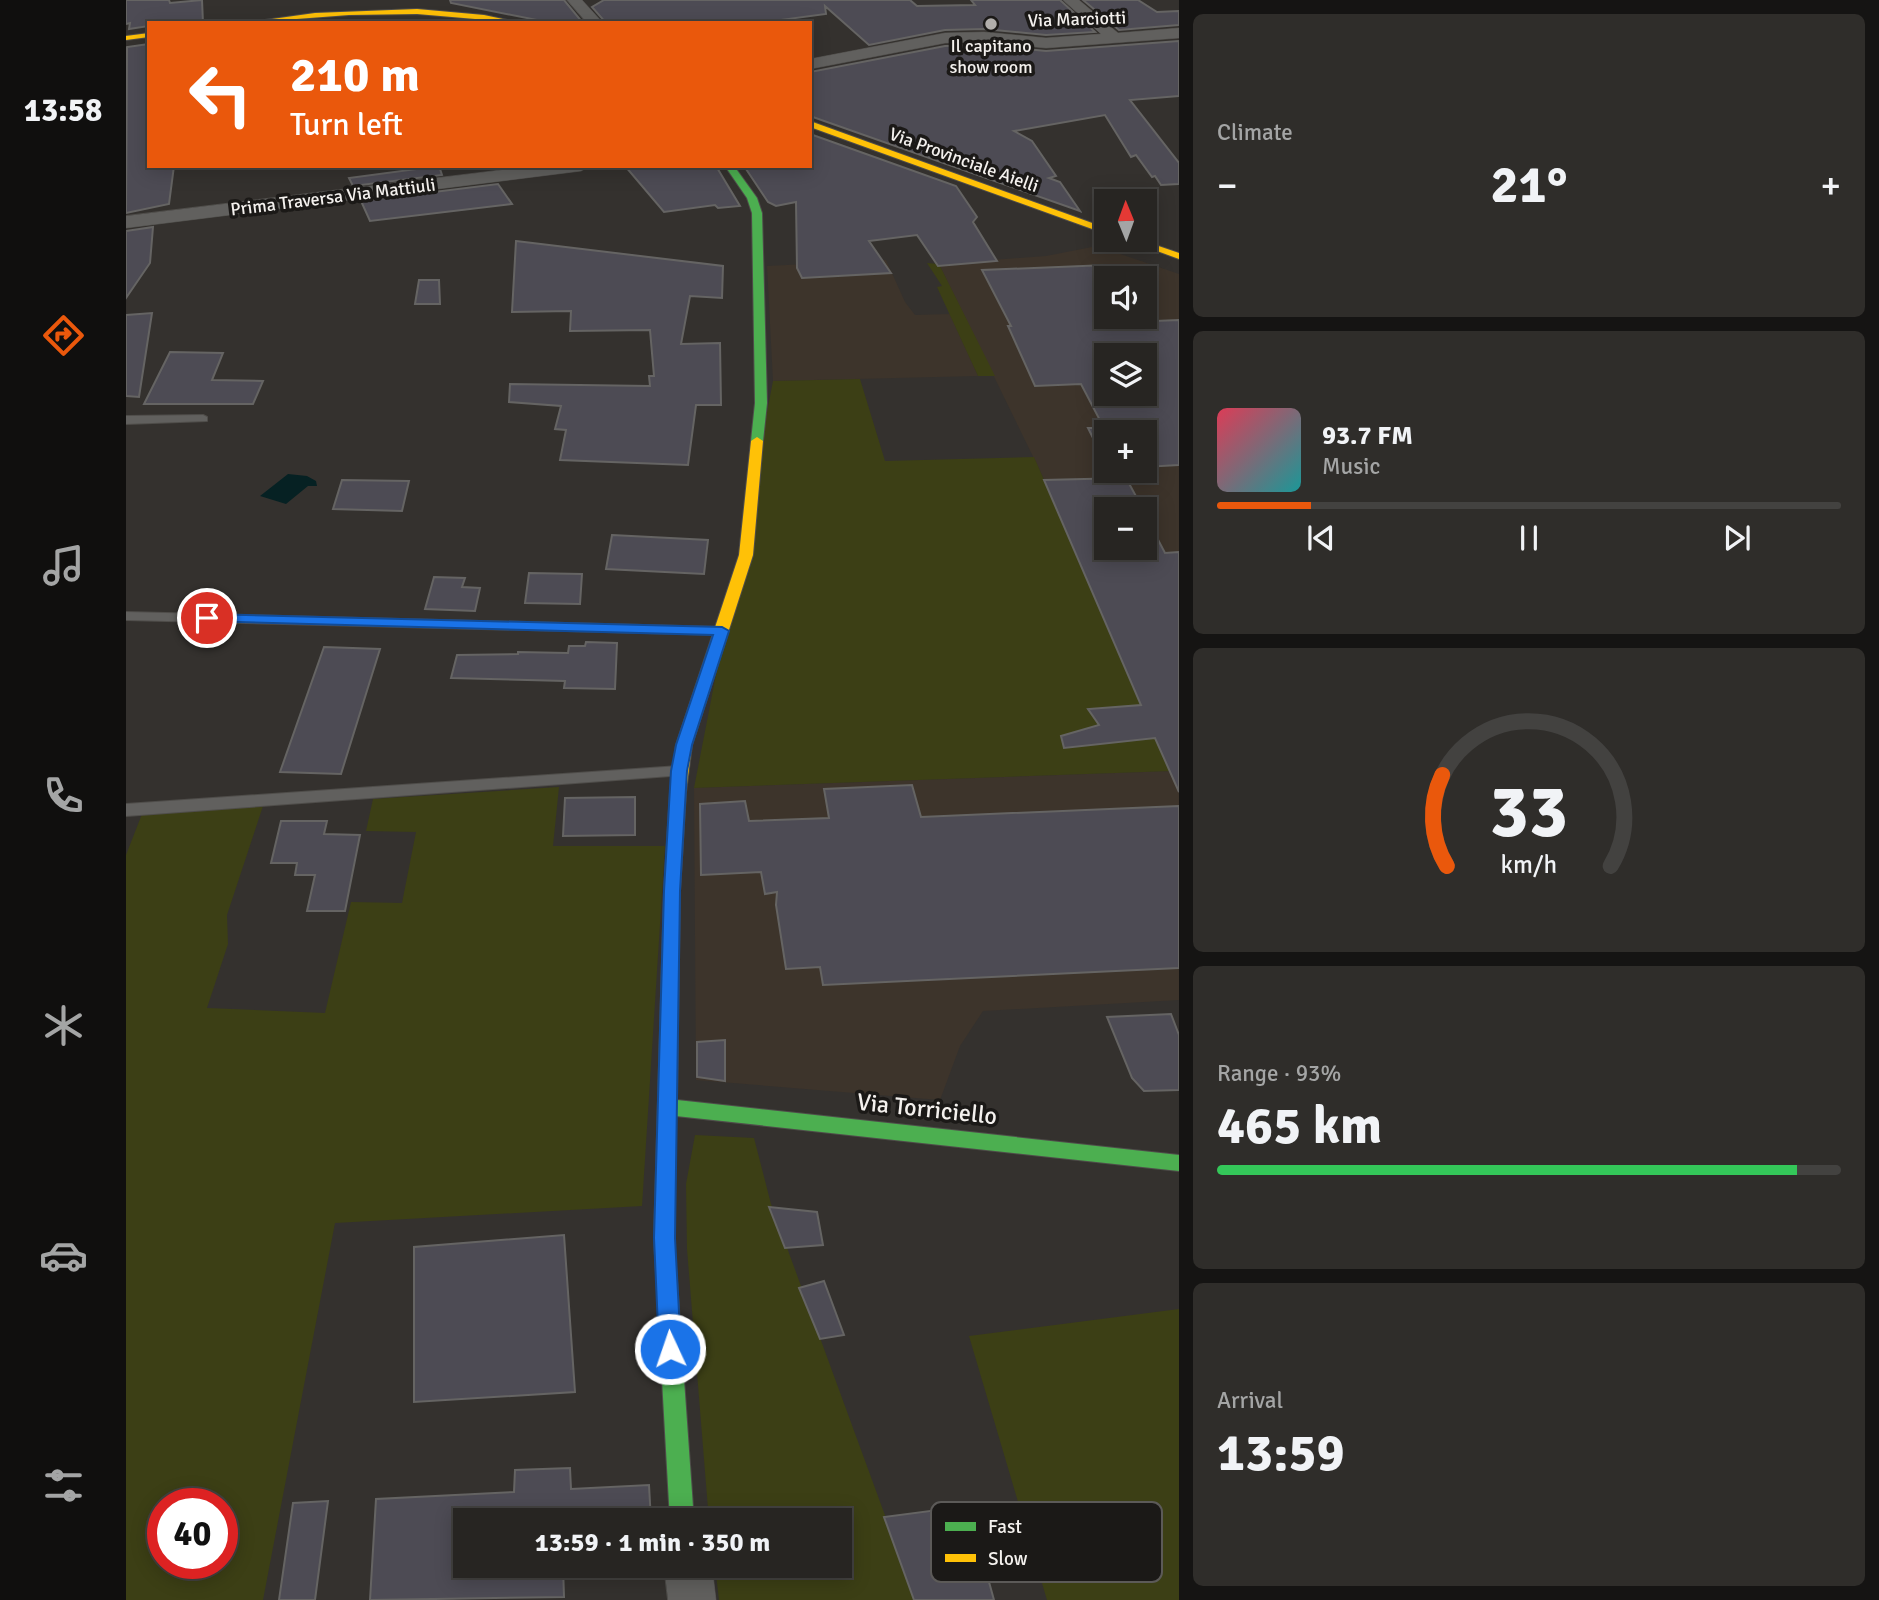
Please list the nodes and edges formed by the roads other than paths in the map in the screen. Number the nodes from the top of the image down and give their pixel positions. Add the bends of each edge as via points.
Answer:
1 (574, 0) edge
2 (1070, 0) edge
3 (270, 21) edge
4 (507, 21) edge
5 (594, 21) edge
6 (1179, 33) edge
7 (147, 35) edge
8 (126, 38) edge
9 (1115, 38) junction
10 (812, 64) edge
11 (812, 125) edge
12 (565, 168) edge
13 (730, 168) edge
14 (126, 222) edge
15 (1094, 227) edge
16 (1157, 249) edge
17 (1178, 256) edge
18 (203, 419) dead end
19 (126, 420) edge
20 (126, 617) edge
21 (722, 631) junction
22 (679, 771) junction
23 (126, 810) edge
24 (670, 1107) junction
25 (1179, 1163) edge
26 (681, 1508) edge
27 (689, 1578) edge
28 (692, 1600) edge

1 - 5 street
2 - 9 street
3 - 4 street via 415,12 466,13
6 - 9 street, Via Marciotti
7 - 8 street
9 - 10 street, Via Marciotti via 1046,43 945,38
11 - 15 street, Via Provinciale Aielli
12 - 14 street, Prima Traversa Via Mattiuli
13 - 21 street via 757,213 761,403 747,555
16 - 17 street
18 - 19 lane
20 - 21 lane
21 - 22 street
22 - 23 lane
22 - 24 street via 672,891
24 - 25 street, Via Torriciello
24 - 26 street via 664,1238
27 - 28 street

